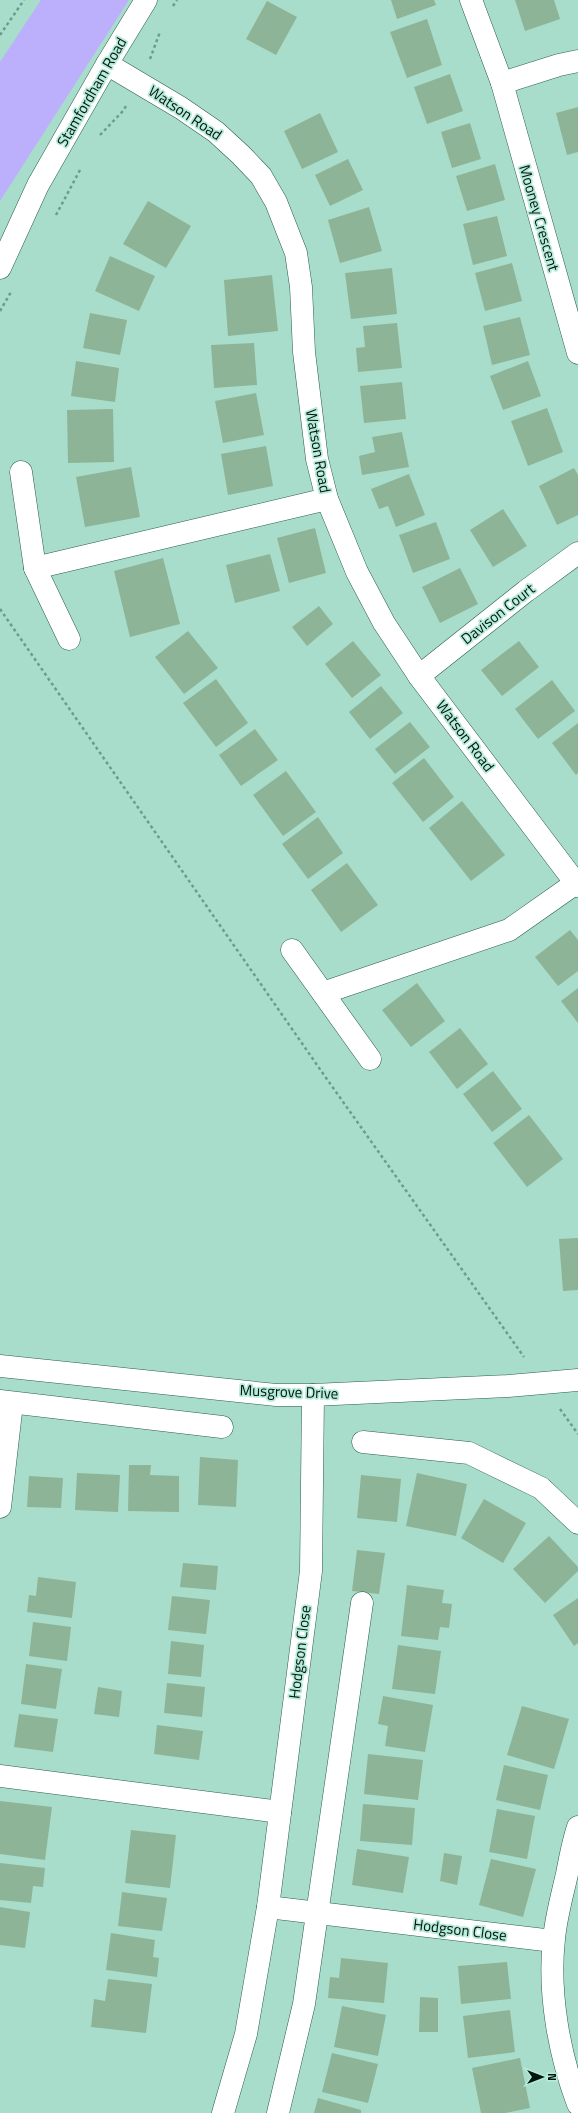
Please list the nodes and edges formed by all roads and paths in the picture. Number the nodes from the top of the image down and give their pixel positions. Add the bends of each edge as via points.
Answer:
1 (24, 0) edge
2 (146, 0) edge
3 (176, 0) edge
4 (471, 0) edge
5 (173, 7) dead end
6 (162, 28) dead end
7 (0, 35) edge
8 (578, 61) edge
9 (107, 64) junction
10 (138, 83) junction
11 (502, 84) junction
12 (97, 138) dead end
13 (80, 169) dead end
14 (38, 185) junction
15 (53, 220) dead end
16 (0, 235) edge
17 (0, 268) edge
18 (12, 291) dead end
19 (0, 311) edge
20 (578, 353) edge
21 (21, 472) dead end
22 (326, 499) junction
23 (578, 553) edge
24 (35, 568) junction
25 (0, 609) edge
26 (69, 639) dead end
27 (419, 676) junction
28 (577, 884) edge
29 (292, 950) dead end
30 (323, 993) junction
31 (370, 1059) dead end
32 (0, 1366) edge
33 (578, 1380) edge
34 (542, 1383) junction
35 (313, 1396) junction
36 (6, 1402) edge
37 (222, 1427) dead end
38 (578, 1434) edge
39 (363, 1442) dead end
40 (0, 1507) edge
41 (578, 1523) edge
42 (362, 1603) dead end
43 (0, 1776) edge
44 (280, 1812) junction
45 (578, 1826) edge
46 (268, 1907) junction
47 (318, 1914) junction
48 (554, 1941) junction
49 (578, 2104) edge
50 (223, 2113) edge
51 (278, 2113) edge

1 - 7 path
2 - 9 street, Stamfordham Road
3 - 5 path
4 - 11 street, Mooney Crescent
6 - 10 path
8 - 11 street
9 - 10 street, Watson Road
9 - 14 street, Stamfordham Road
10 - 12 path via 123,111
10 - 22 street, Watson Road via 216,132 261,176 276,202 296,253 301,287 304,352 317,459
11 - 20 street, Mooney Crescent
13 - 15 path
14 - 16 street, Stamfordham Road
14 - 17 street, Stamfordham Road
18 - 19 path
21 - 24 street
22 - 24 street
22 - 27 street, Watson Road via 357,572 384,623
23 - 27 street, Davison Court
24 - 26 street
25 - 34 path
27 - 28 street, Watson Road
28 - 30 street via 509,930
29 - 30 street
30 - 31 street
32 - 35 street, Musgrove Drive via 276,1395
33 - 34 street, Musgrove Drive
34 - 35 street, Musgrove Drive
34 - 38 path
35 - 44 street, Hodgson Close via 311,1570
36 - 37 street
36 - 40 street
39 - 41 street via 469,1453 541,1488
42 - 47 street
43 - 44 street
44 - 46 street, Hodgson Close
45 - 48 street
46 - 47 street, Hodgson Close
46 - 50 street, Hodgson Close via 246,2034
47 - 48 street, Hodgson Close
47 - 51 street via 304,2004
48 - 49 street via 556,2018 569,2080

